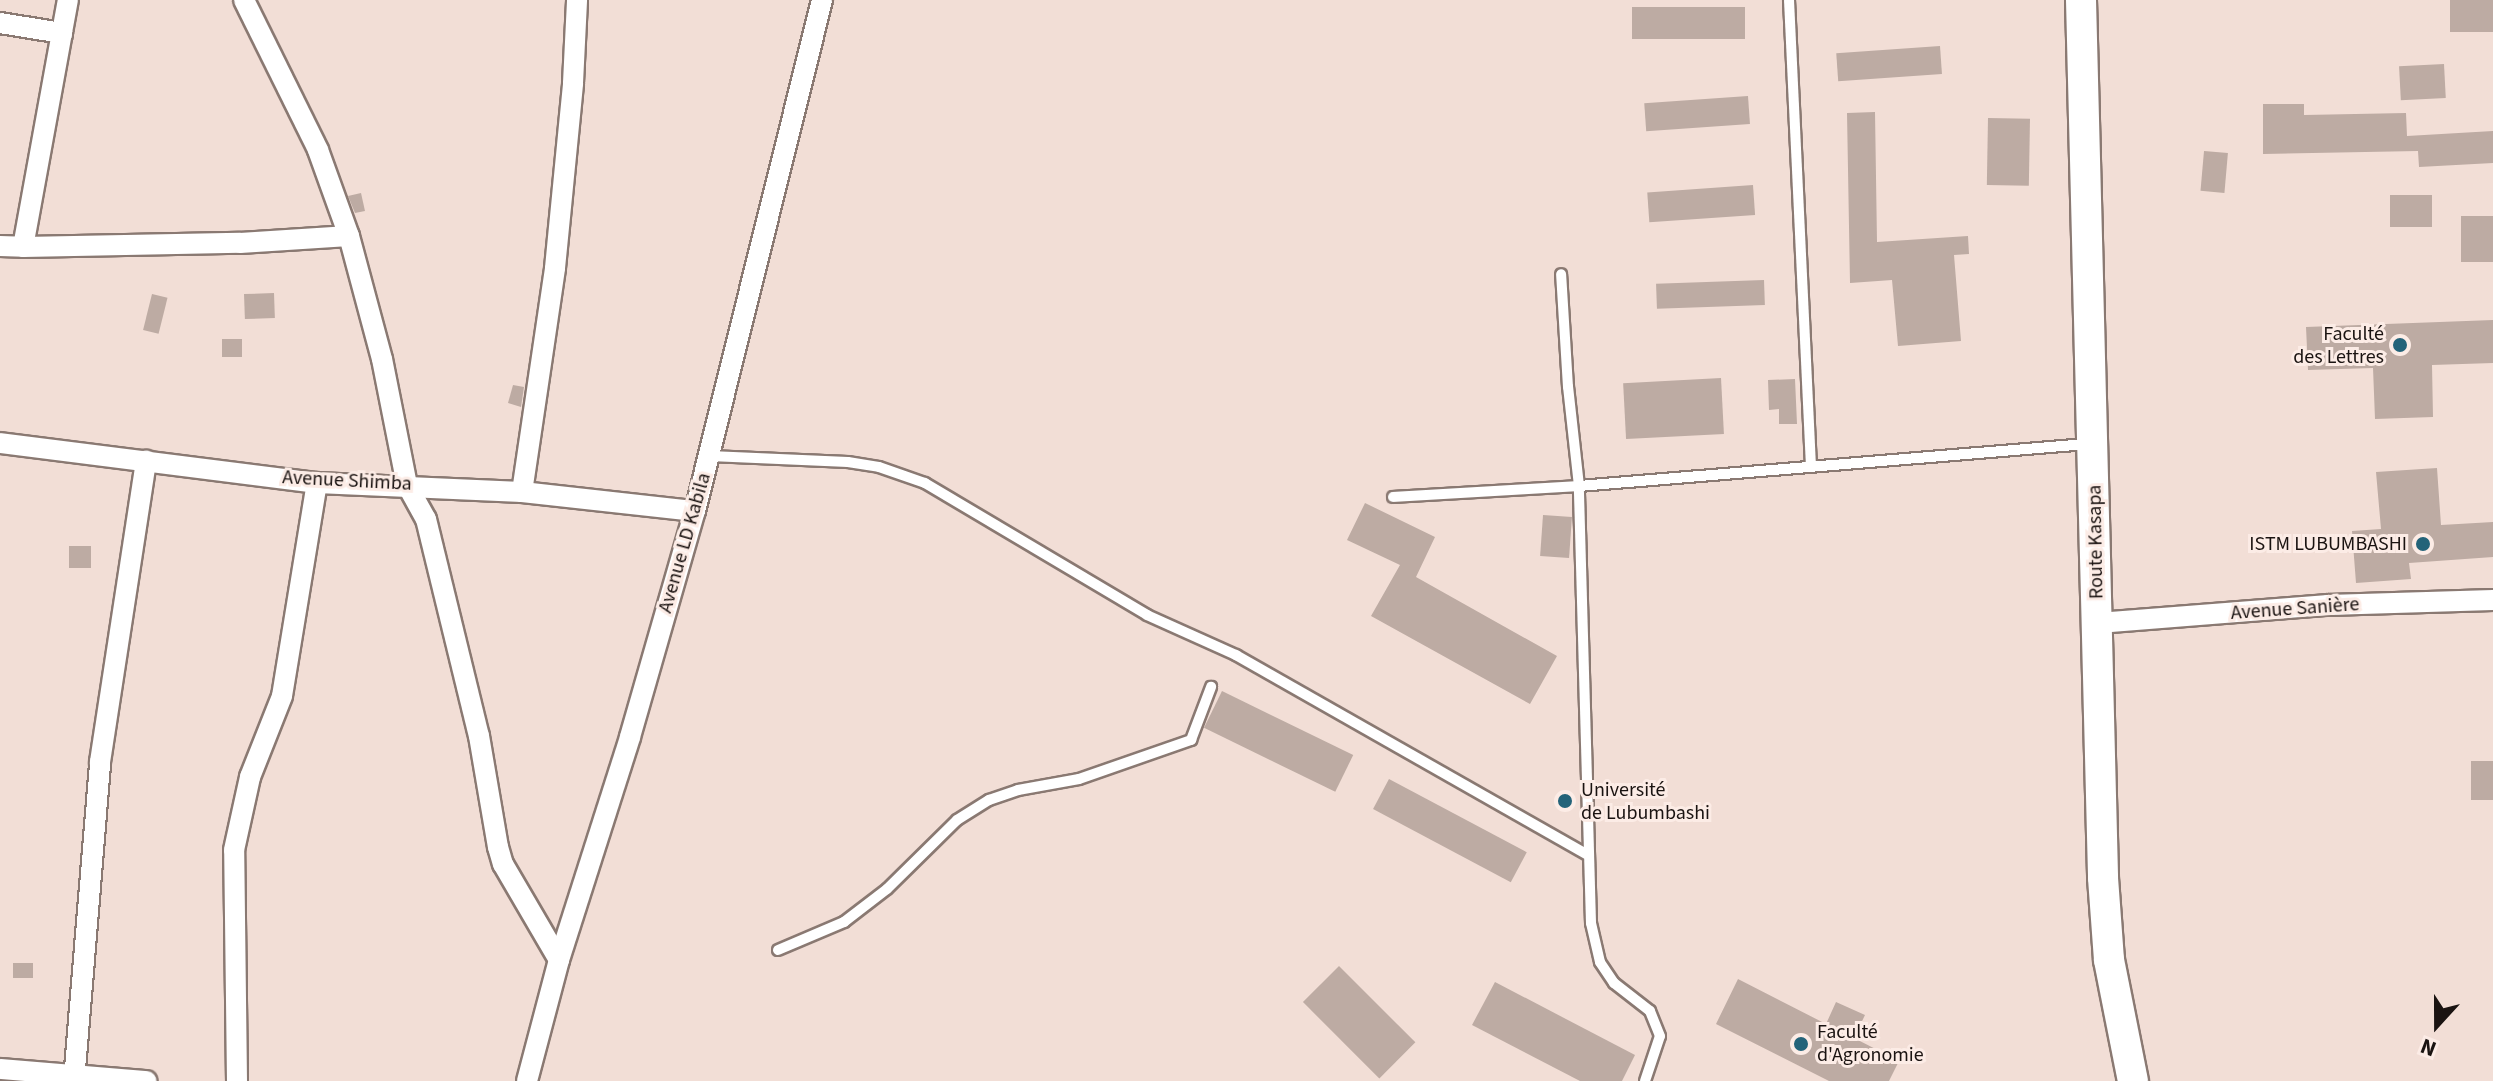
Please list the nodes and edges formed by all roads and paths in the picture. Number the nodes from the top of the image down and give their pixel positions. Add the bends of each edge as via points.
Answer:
1 (68, 0) edge
2 (244, 0) edge
3 (577, 0) edge
4 (822, 0) edge
5 (1789, 0) edge
6 (2081, 0) edge
7 (0, 23) edge
8 (62, 33) junction
9 (349, 236) junction
10 (0, 246) edge
11 (23, 247) junction
12 (1561, 274) dead end
13 (0, 443) edge
14 (2093, 444) junction
15 (710, 456) junction
16 (146, 460) junction
17 (1811, 466) junction
18 (317, 483) junction
19 (407, 485) junction
20 (1579, 486) junction
21 (522, 492) junction
22 (1393, 497) dead end
23 (695, 511) junction
24 (2493, 600) edge
25 (2098, 623) junction
26 (1211, 687) dead end
27 (1587, 854) junction
28 (778, 950) dead end
29 (559, 960) junction
30 (0, 1069) edge
31 (74, 1077) edge
32 (147, 1081) edge
33 (237, 1081) edge
34 (527, 1081) edge
35 (1645, 1081) edge
36 (2133, 1081) edge

1 - 8 street
2 - 9 street via 318,150
3 - 21 street via 555,268
4 - 15 street, Avenue LD Kabila
5 - 17 lane
6 - 14 main road, Route Kasapa
7 - 8 street
8 - 11 street
9 - 11 street
9 - 19 street via 382,359
10 - 11 street
12 - 20 lane
13 - 16 street, Avenue Shimba
14 - 17 lane
14 - 25 main road, Route Kasapa
15 - 23 street, Avenue LD Kabila
15 - 27 lane via 848,462 925,483 1147,615 1236,655
16 - 18 street, Avenue Shimba
16 - 31 street via 100,762
17 - 20 lane
18 - 19 street, Avenue Shimba
18 - 33 street via 282,696 250,777 234,850
19 - 21 street, Avenue Shimba
19 - 29 street via 426,519 479,736 503,864
20 - 22 lane
20 - 27 lane
21 - 23 street, Avenue Shimba
23 - 29 street, Avenue LD Kabila
24 - 25 street, Avenue Sanière via 2328,605
25 - 36 main road, Route Kasapa via 2109,960
26 - 28 lane via 1191,740 1079,779 989,800 957,820 887,889 844,922
27 - 35 lane via 1591,923 1600,962 1614,983 1650,1011 1660,1036
29 - 34 street, Avenue LD Kabila
30 - 31 street
31 - 32 street

